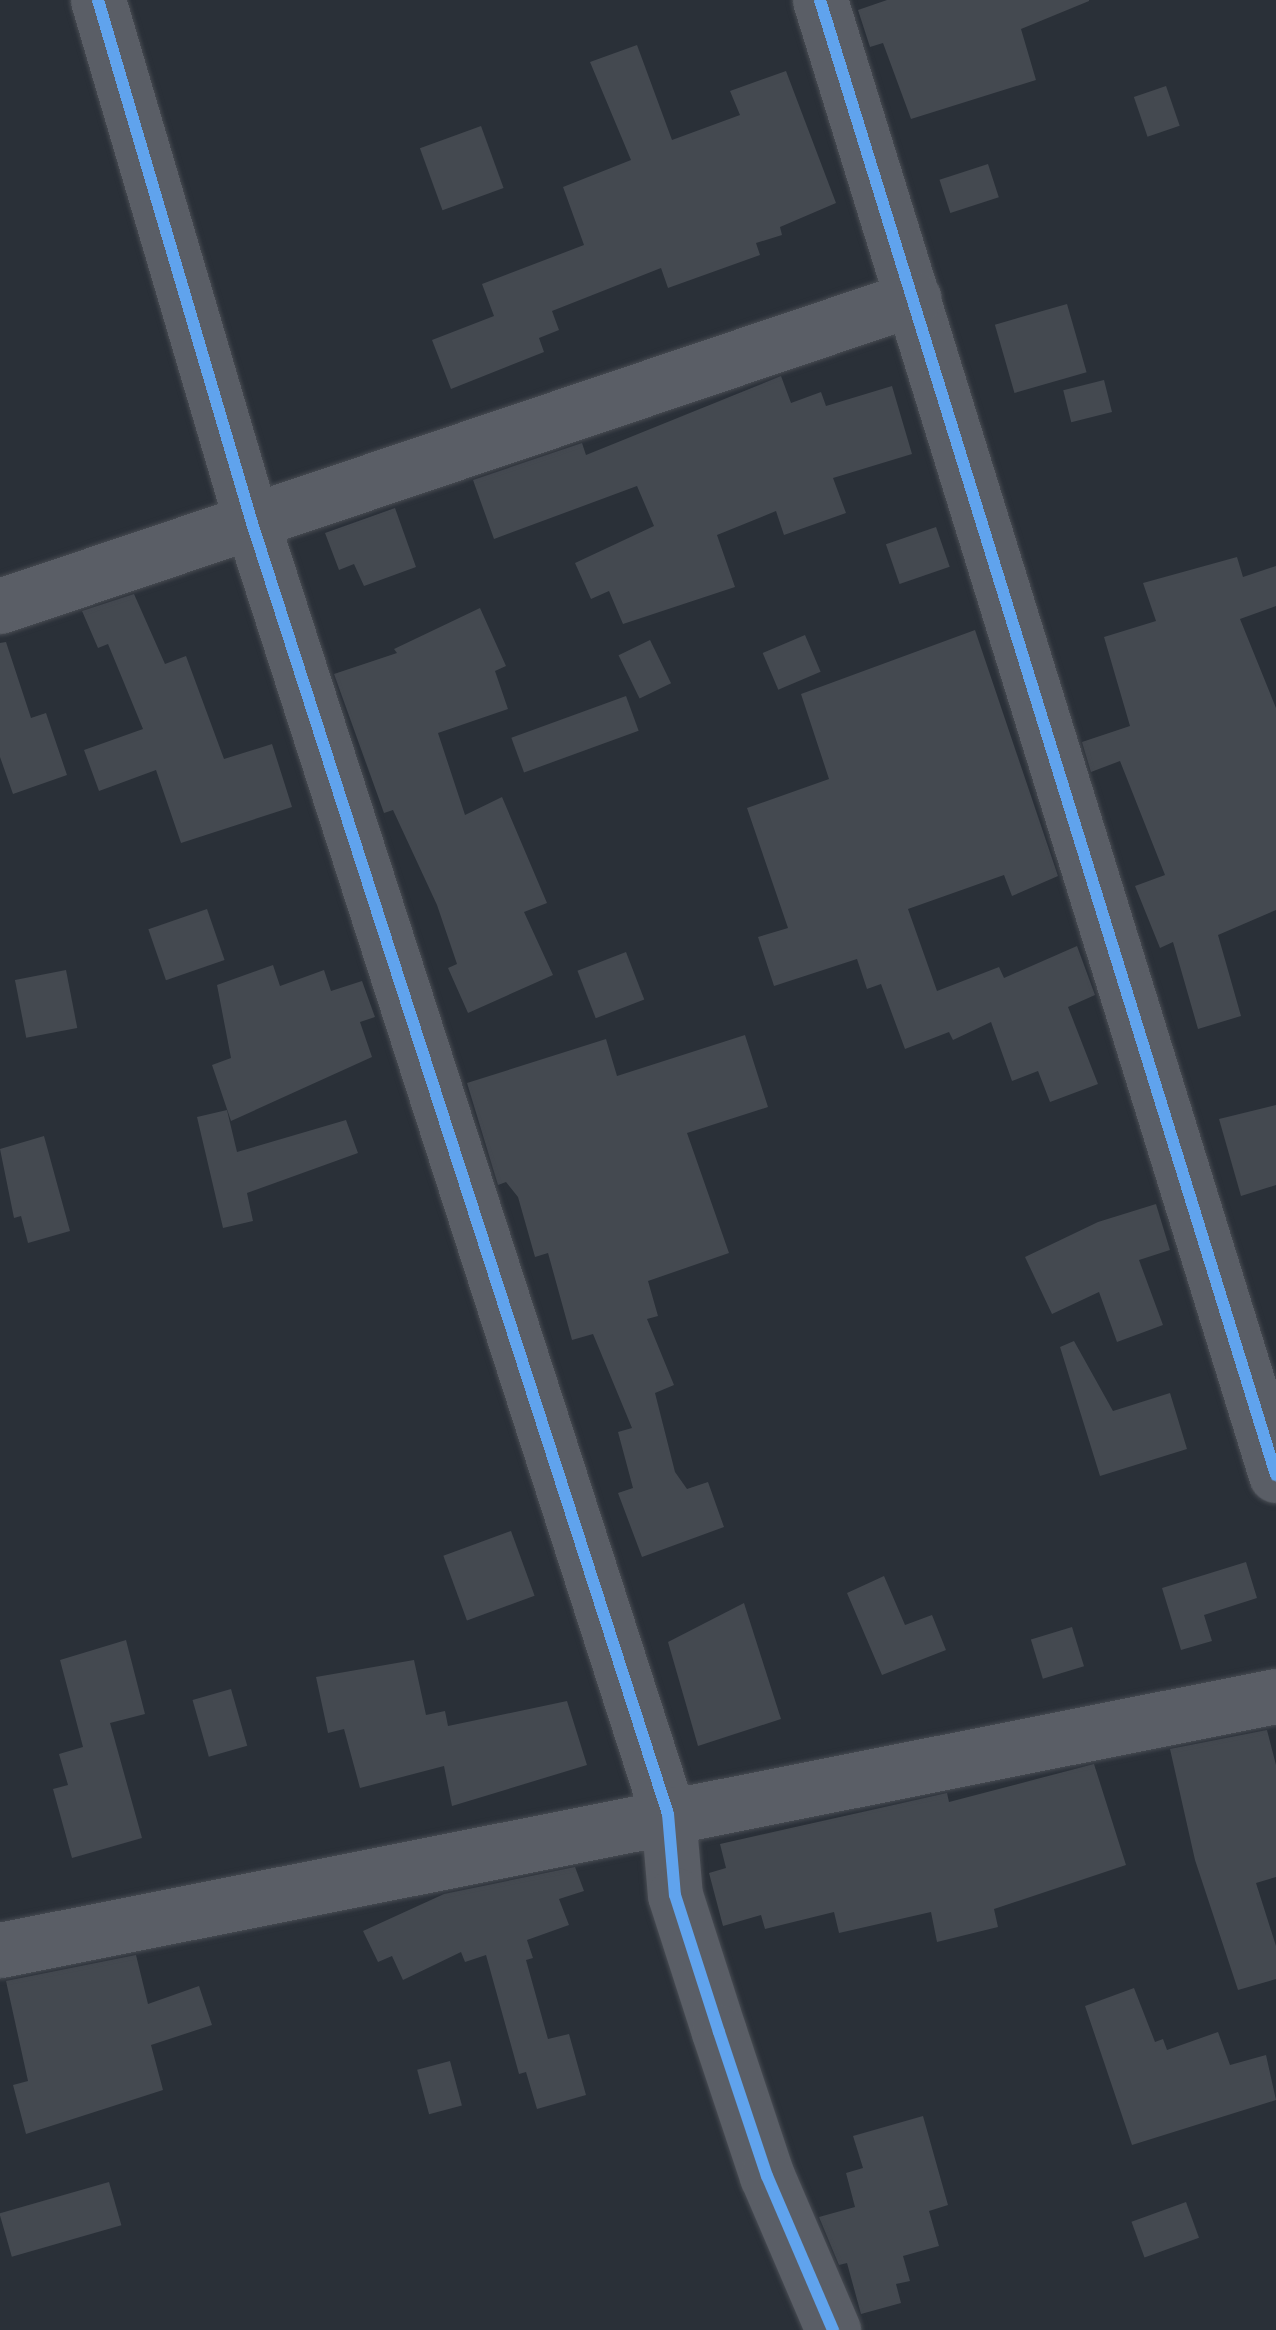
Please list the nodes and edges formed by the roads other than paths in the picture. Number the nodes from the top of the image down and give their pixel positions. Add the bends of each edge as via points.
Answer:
1 (98, 0) edge
2 (820, 0) edge
3 (914, 298) junction
4 (252, 523) junction
5 (0, 606) edge
6 (1276, 1474) edge
7 (1276, 1696) edge
8 (668, 1814) junction
9 (0, 1950) edge
10 (834, 2330) edge

1 - 4 street
2 - 3 street
3 - 4 street
3 - 6 street
4 - 5 street
4 - 8 street
7 - 8 street
8 - 9 street
8 - 10 street via 676,1894 718,2032 767,2176

